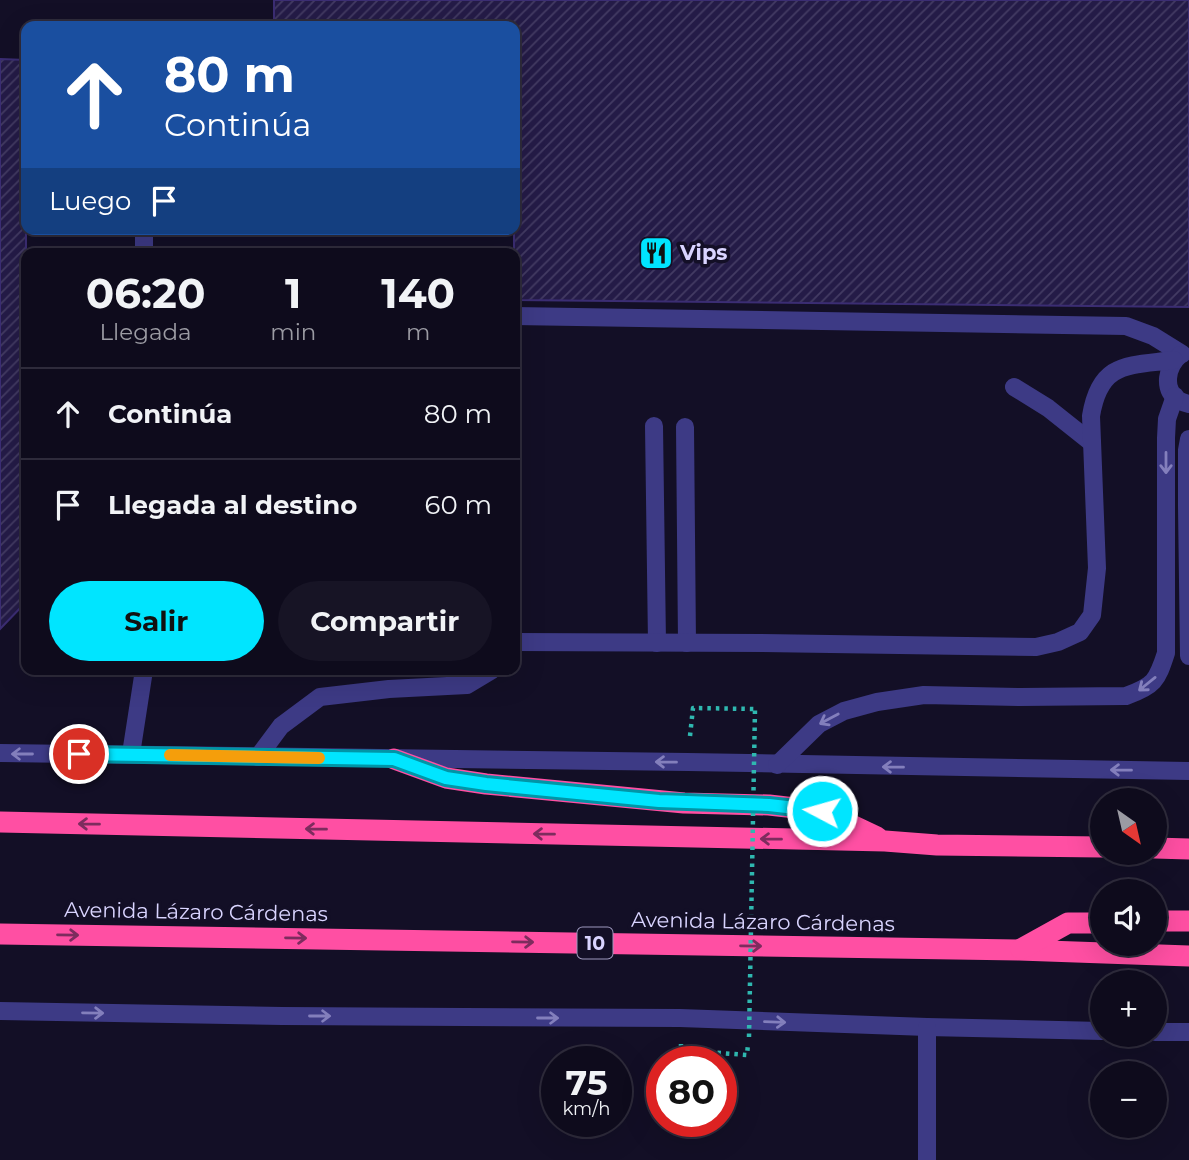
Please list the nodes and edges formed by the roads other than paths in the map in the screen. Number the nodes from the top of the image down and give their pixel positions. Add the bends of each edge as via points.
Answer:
1 (520, 316) edge
2 (1182, 355) edge
3 (1014, 387) dead end
4 (1182, 400) edge
5 (654, 426) dead end
6 (685, 427) dead end
7 (1189, 439) edge
8 (1092, 443) junction
9 (520, 642) edge
10 (657, 643) junction
11 (687, 643) junction
12 (1189, 656) edge
13 (143, 675) edge
14 (484, 675) edge
15 (0, 753) edge
16 (131, 754) junction
17 (258, 757) junction
18 (394, 759) junction
19 (777, 765) junction
20 (1189, 771) edge
21 (0, 822) edge
22 (885, 841) junction
23 (1090, 848) edge
24 (1167, 848) edge
25 (1189, 849) edge
26 (1189, 920) edge
27 (1167, 921) edge
28 (1090, 923) edge
29 (0, 934) edge
30 (1019, 950) junction
31 (1189, 957) edge
32 (0, 1012) edge
33 (927, 1027) junction
34 (1090, 1031) edge
35 (1167, 1032) edge
36 (1189, 1032) edge
37 (927, 1160) edge

1 - 2 street via 1126,326 1153,336
2 - 4 street via 1169,368 1168,377 1169,387
2 - 8 street via 1108,375 1093,399
3 - 8 street
4 -> 19 street via 1170,406 1167,419 1166,653 1153,683 1126,696 924,695 877,702 819,724
5 - 10 street
6 - 11 street
7 - 12 street
8 - 11 street via 1097,568 1092,615 1080,632 1036,647
9 - 10 street
10 - 11 street
13 - 16 street
14 - 17 street via 467,685 320,697 281,726
16 -> 15 street
16 - 17 street
17 - 18 street
19 -> 18 street
18 - 22 highway via 446,778 486,784 822,811
20 -> 19 street
22 -> 21 highway
22 - 23 highway
24 - 25 highway
26 - 27 highway
28 - 30 highway via 1068,923
29 -> 30 highway, Avenida Lázaro Cárdenas / 10
30 - 31 highway, Avenida Lázaro Cárdenas / 10
32 -> 33 street via 680,1018
33 - 34 street
33 - 37 street
35 - 36 street

